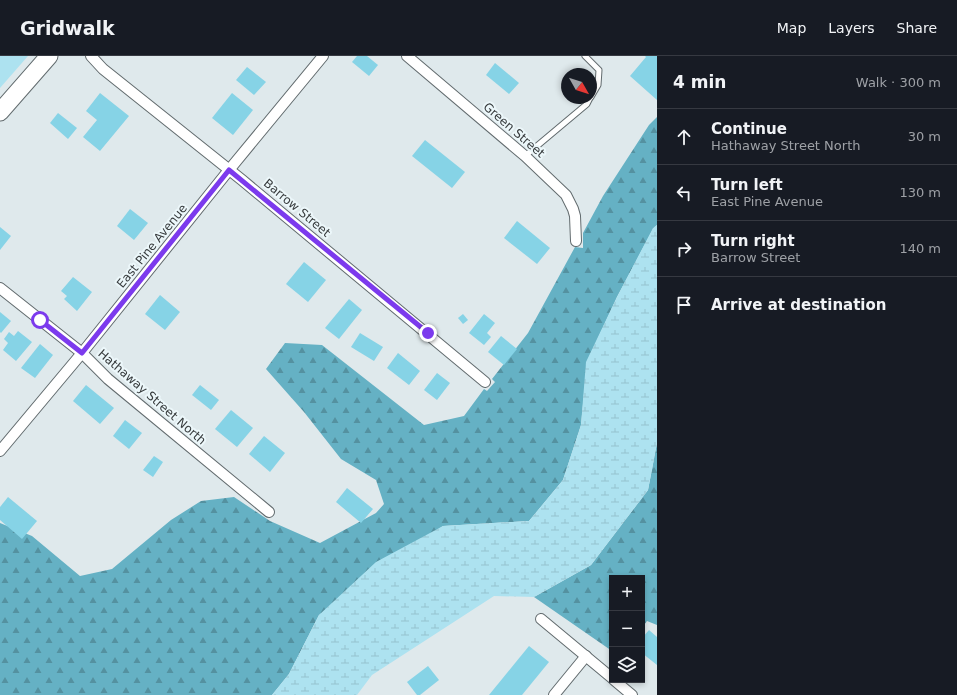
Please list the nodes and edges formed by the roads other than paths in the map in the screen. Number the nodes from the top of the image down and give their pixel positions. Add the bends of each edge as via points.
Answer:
1 (49, 56) edge
2 (91, 56) edge
3 (323, 56) edge
4 (407, 56) edge
5 (585, 56) edge
6 (597, 68) edge
7 (597, 68) edge
8 (597, 87) edge
9 (587, 104) edge
10 (0, 112) edge
11 (525, 156) junction
12 (229, 170) junction
13 (576, 240) dead end
14 (0, 288) edge
15 (82, 353) junction
16 (486, 382) dead end
17 (0, 451) edge
18 (269, 512) dead end
19 (541, 619) dead end
20 (586, 656) junction
21 (609, 675) edge
22 (618, 683) edge
23 (554, 695) edge
24 (632, 695) edge

1 - 10 main road
2 - 12 street, Barrow Street via 103,69
3 - 12 street, East Pine Avenue
4 - 11 street, Green Street
5 - 6 lane
7 - 8 lane
9 - 11 lane
11 - 13 street, Green Street via 566,195 575,216
12 - 15 street, East Pine Avenue
12 - 16 street, Barrow Street
14 - 15 street, Hathaway Street North
15 - 17 street, East Pine Avenue
15 - 18 street, Hathaway Street North via 108,379
19 - 20 street
20 - 21 street
20 - 23 street
22 - 24 street

